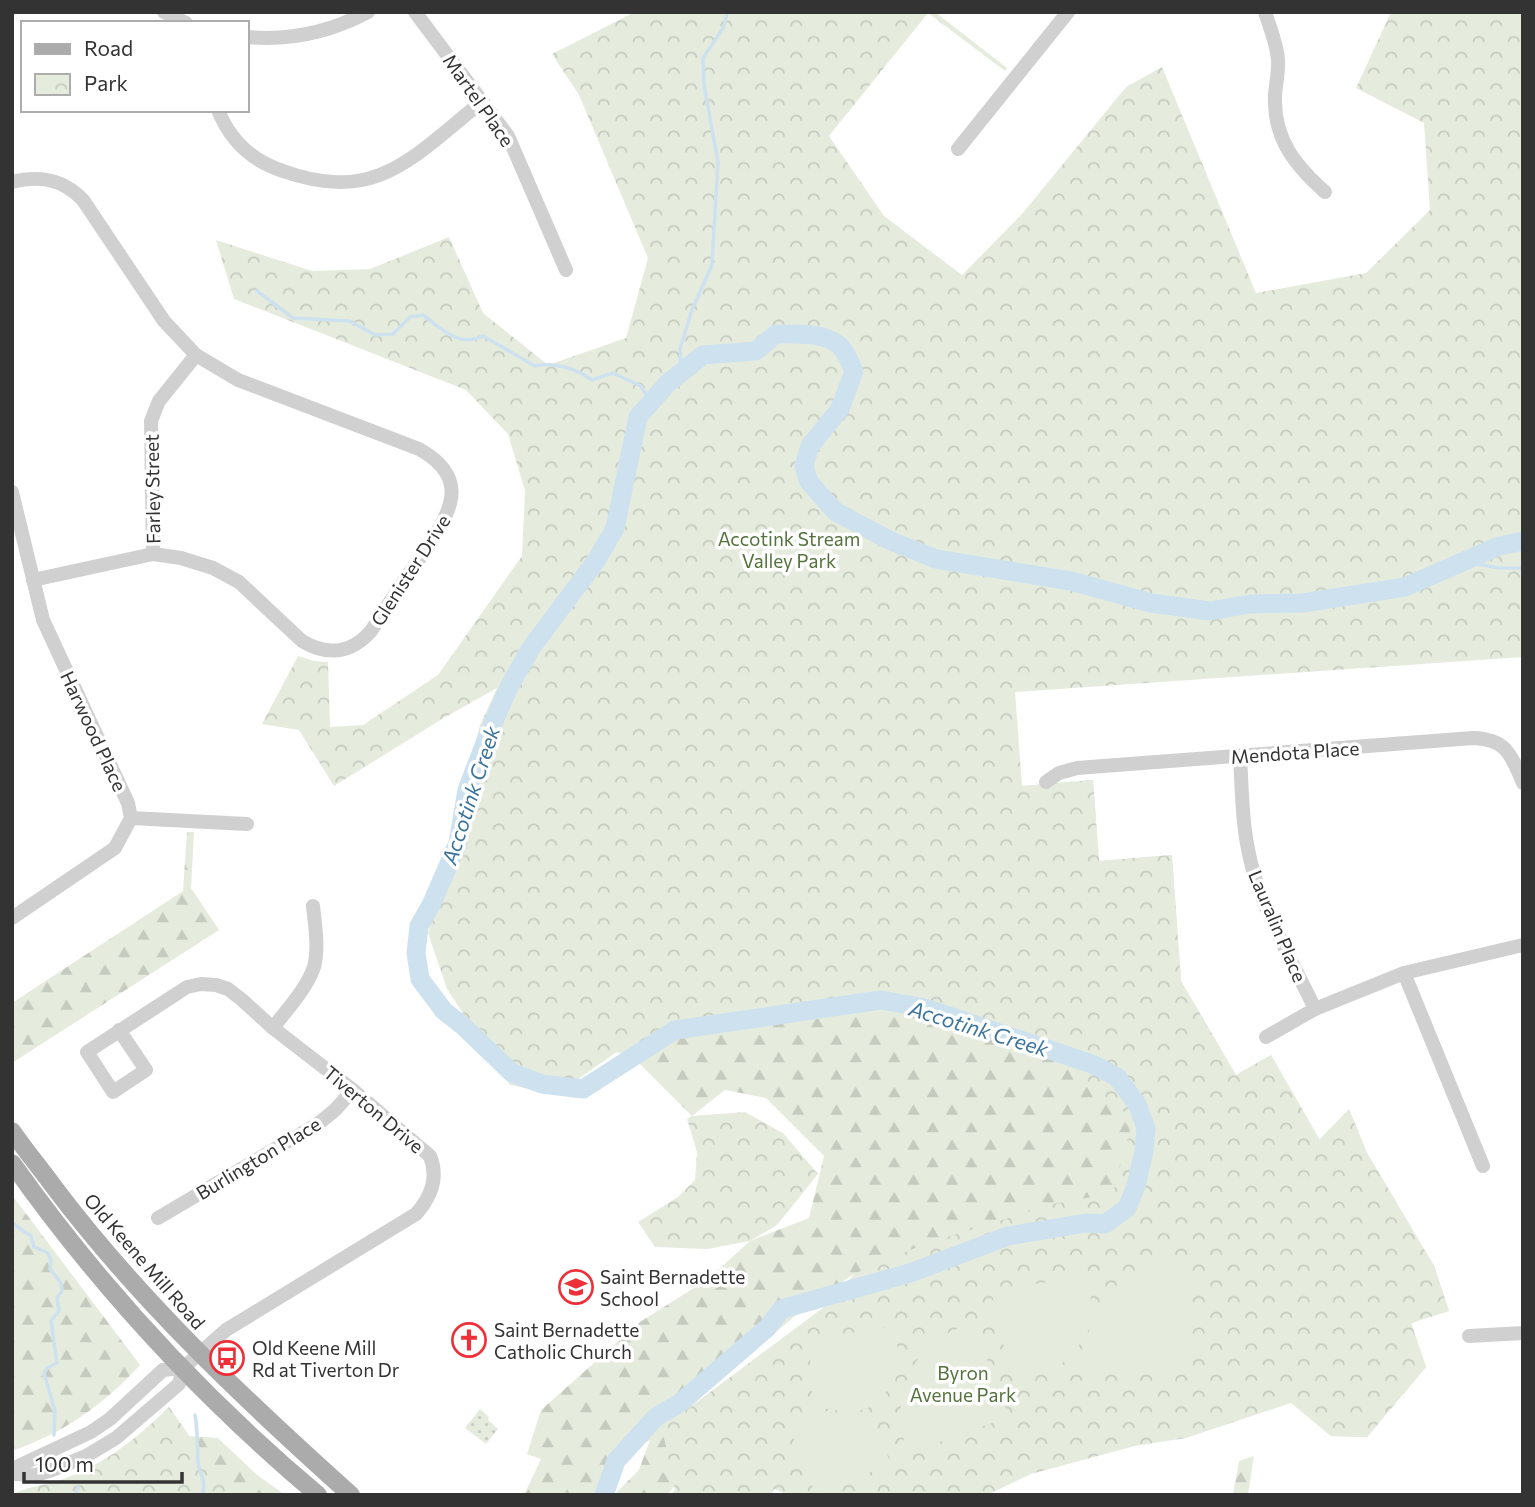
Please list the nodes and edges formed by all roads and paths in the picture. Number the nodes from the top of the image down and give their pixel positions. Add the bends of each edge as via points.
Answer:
1 (164, 12) edge
2 (368, 12) edge
3 (415, 12) edge
4 (1068, 12) edge
5 (1265, 12) edge
6 (182, 21) edge
7 (248, 37) edge
8 (483, 101) junction
9 (219, 112) edge
10 (958, 149) dead end
11 (12, 182) edge
12 (1325, 192) dead end
13 (566, 271) dead end
14 (196, 355) junction
15 (12, 492) edge
16 (153, 554) junction
17 (33, 580) junction
18 (1240, 757) junction
19 (1046, 782) dead end
20 (1523, 783) edge
21 (131, 818) junction
22 (247, 824) dead end
23 (313, 906) dead end
24 (14, 912) edge
25 (1523, 945) edge
26 (1404, 973) junction
27 (1315, 1009) junction
28 (273, 1028) junction
29 (120, 1030) dead end
30 (1266, 1038) dead end
31 (354, 1090) junction
32 (12, 1130) edge
33 (12, 1163) edge
34 (1483, 1166) dead end
35 (158, 1218) dead end
36 (1523, 1333) edge
37 (1469, 1336) dead end
38 (200, 1354) junction
39 (183, 1368) junction
40 (12, 1469) edge
41 (12, 1474) edge
42 (318, 1495) edge
43 (351, 1495) edge

1 - 6 street
2 - 7 street via 313,33
3 - 8 street, Martel Place
4 - 10 street
5 - 12 street via 1278,59 1275,112 1280,135 1293,159
8 - 9 street via 395,169 346,183 305,179 265,164 237,143
8 - 13 street, Martel Place via 514,148
11 - 14 street, Glenister Drive via 45,178 73,190 164,321
14 - 16 street, Farley Street via 159,401 151,421
14 - 16 street, Glenister Drive via 238,380 419,449 443,466 451,482 452,499 444,522 371,631 345,649 326,651 302,641 251,592 226,575 181,558
15 - 17 street, Harwood Place
16 - 17 street, Glenister Drive
17 - 21 street, Harwood Place via 43,620
18 - 19 street, Mendota Place via 1077,768
18 - 20 street, Mendota Place via 1485,738 1506,748
18 - 27 street, Lauralin Place via 1252,869
21 - 22 street
21 - 24 street via 123,838 106,857
23 - 28 street via 314,967
25 - 26 street
26 - 27 street
26 - 34 street
27 - 30 street
28 - 29 street, Tiverton Drive via 228,989 201,985 187,987
28 - 31 street, Tiverton Drive
31 - 35 street, Burlington Place via 319,1123
31 - 38 street, Tiverton Drive via 430,1156 434,1167 430,1195 416,1214 226,1330
32 - 38 main road, Old Keene Mill Road via 80,1223
33 - 39 main road via 78,1251
36 - 37 street
38 - 39 street, Tiverton Drive
38 - 43 main road, Old Keene Mill Road
39 - 40 street via 163,1370 101,1426
39 - 41 street via 179,1384 116,1438 52,1470
39 - 42 main road

